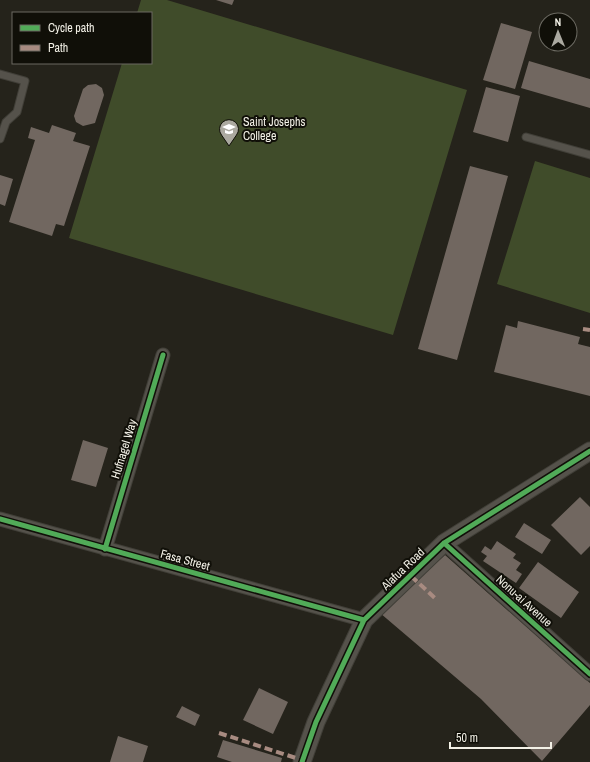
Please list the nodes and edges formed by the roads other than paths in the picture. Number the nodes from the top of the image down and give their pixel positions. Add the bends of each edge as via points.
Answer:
1 (0, 74) edge
2 (526, 137) dead end
3 (0, 139) edge
4 (590, 155) edge
5 (163, 355) dead end
6 (590, 451) edge
7 (0, 519) edge
8 (444, 543) junction
9 (105, 549) junction
10 (364, 620) junction
11 (590, 674) edge
12 (302, 762) edge

1 - 3 lane via 25,81 17,112 6,122
2 - 4 lane
5 - 9 street, Hufnagel Way
6 - 8 street, Alafua Road
7 - 9 street, Fasa Street
8 - 10 street, Alafua Road
8 - 11 street, Nonu-ai Avenue
9 - 10 street, Fasa Street
10 - 12 street, Alafua Road via 316,722

